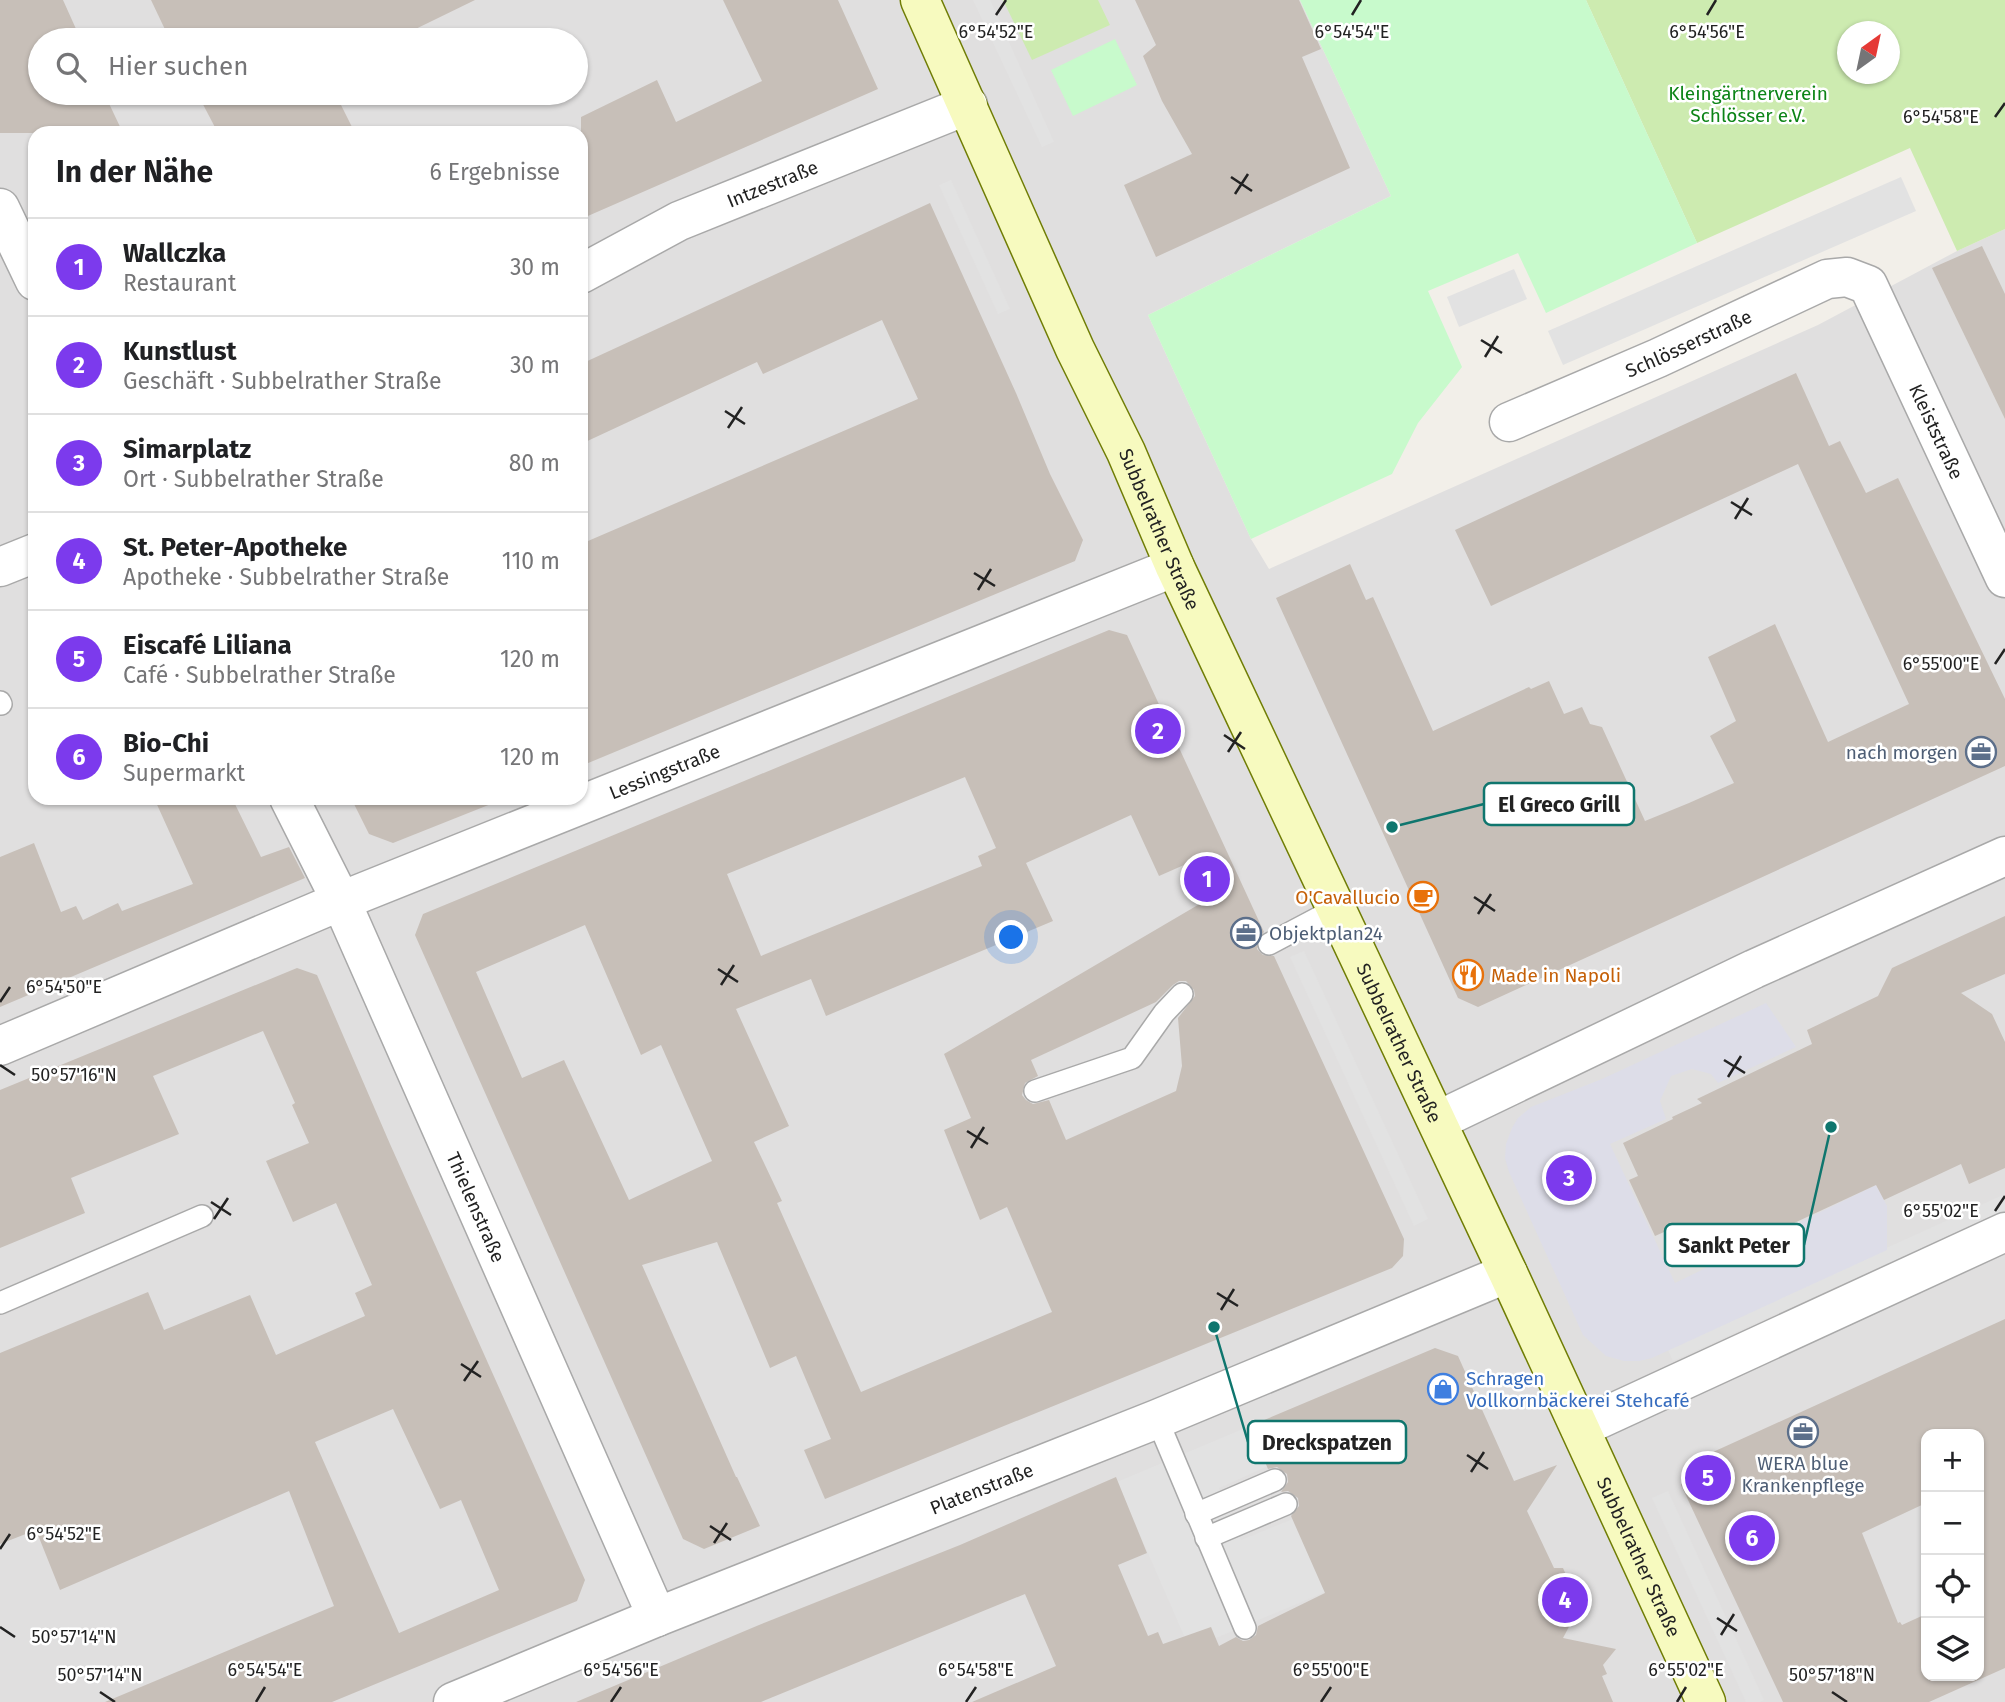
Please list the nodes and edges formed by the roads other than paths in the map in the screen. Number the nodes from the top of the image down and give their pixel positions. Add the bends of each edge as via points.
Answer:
1 (920, 0) edge
2 (968, 104) junction
3 (0, 208) edge
4 (28, 266) edge
5 (588, 270) edge
6 (1868, 285) joint
7 (1509, 422) dead end
8 (28, 556) edge
9 (0, 567) edge
10 (1175, 567) junction
11 (2005, 578) edge
12 (588, 802) edge
13 (293, 805) edge
14 (581, 805) edge
15 (2005, 856) edge
16 (341, 901) junction
17 (1337, 908) junction
18 (1269, 944) dead end
19 (1182, 994) dead end
20 (0, 1046) edge
21 (1035, 1091) dead end
22 (1437, 1121) junction
23 (202, 1216) dead end
24 (2005, 1232) edge
25 (1508, 1273) junction
26 (0, 1303) edge
27 (1157, 1419) junction
28 (1580, 1428) junction
29 (1275, 1480) dead end
30 (1286, 1504) dead end
31 (1196, 1514) junction
32 (1206, 1538) junction
33 (657, 1617) junction
34 (1245, 1628) dead end
35 (453, 1702) edge
36 (1706, 1702) edge

1 - 2 main road, Subbelrather Straße
2 - 5 street, Intzestraße via 679,221
2 - 10 main road, Subbelrather Straße
3 - 4 street
6 - 7 street, Schlösserstraße via 1847,277 1827,279
6 - 11 street, Kleiststraße
8 - 9 street
10 - 12 street, Lessingstraße
10 - 17 main road, Subbelrather Straße
13 - 16 street, Thielenstraße
14 - 16 street, Lessingstraße
15 - 22 street via 1754,969
16 - 20 street, Lessingstraße
16 - 33 street, Thielenstraße
17 - 18 lane
17 - 22 main road, Subbelrather Straße
19 - 21 lane via 1132,1058
22 - 25 main road, Subbelrather Straße
23 - 26 lane
24 - 28 street
25 - 27 street, Platenstraße
25 - 28 main road, Subbelrather Straße
27 - 31 lane
27 - 33 street, Platenstraße
28 - 36 main road, Subbelrather Straße
29 - 31 lane
30 - 32 lane
31 - 32 lane
32 - 34 lane
33 - 35 street, Platenstraße

